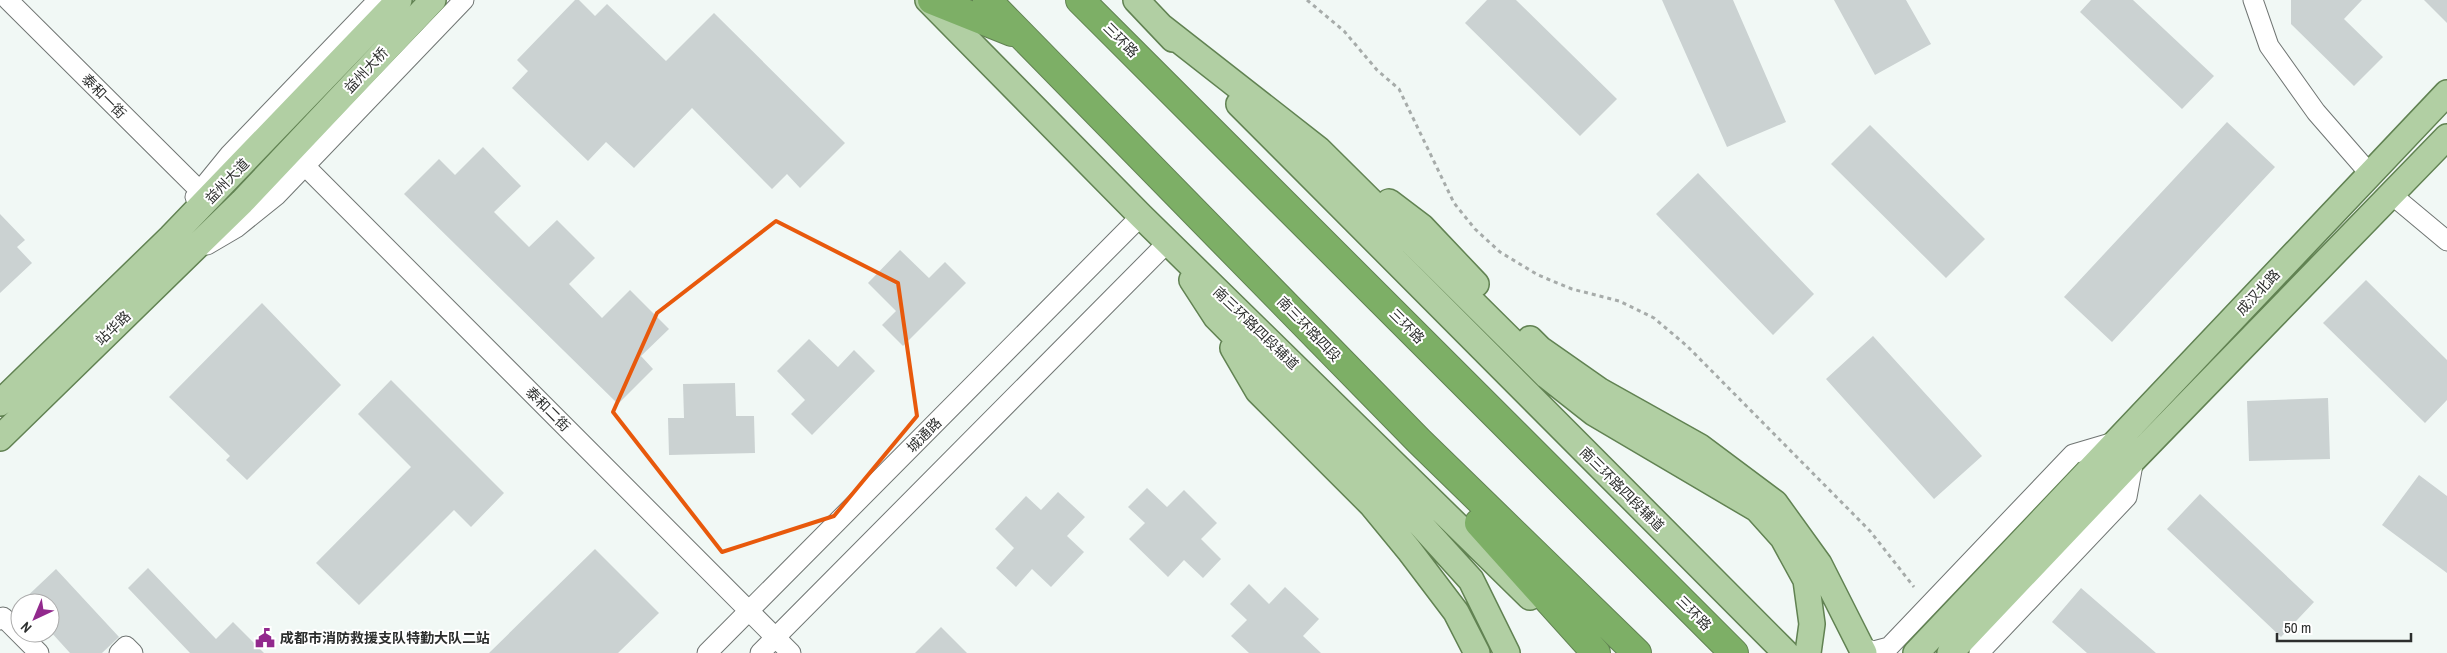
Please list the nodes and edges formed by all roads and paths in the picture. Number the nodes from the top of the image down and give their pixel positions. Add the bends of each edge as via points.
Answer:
1 (8, 0) edge
2 (378, 0) edge
3 (399, 0) edge
4 (433, 0) edge
5 (464, 0) edge
6 (928, 0) edge
7 (932, 0) edge
8 (987, 0) edge
9 (1080, 0) edge
10 (1136, 0) edge
11 (1307, 0) edge
12 (2253, 0) edge
13 (1162, 28) junction
14 (1022, 36) junction
15 (2447, 93) edge
16 (291, 132) junction
17 (2447, 137) edge
18 (1318, 149) junction
19 (305, 166) junction
20 (2370, 174) junction
21 (200, 192) junction
22 (2392, 194) junction
23 (1141, 216) junction
24 (226, 218) joint
25 (171, 237) junction
26 (2447, 241) edge
27 (1168, 242) junction
28 (188, 255) junction
29 (1278, 298) junction
30 (1216, 317) junction
31 (0, 403) edge
32 (0, 438) edge
33 (2117, 441) junction
34 (2134, 459) junction
35 (1914, 587) dead end
36 (749, 611) junction
37 (0, 620) edge
38 (775, 638) junction
39 (1862, 650) edge
40 (1888, 650) edge
41 (39, 653) edge
42 (119, 653) edge
43 (133, 653) edge
44 (707, 653) edge
45 (760, 653) edge
46 (790, 653) edge
47 (1477, 653) edge
48 (1507, 653) edge
49 (1587, 653) edge
50 (1596, 653) edge
51 (1638, 653) edge
52 (1734, 653) edge
53 (1786, 653) edge
54 (1808, 653) edge
55 (1916, 653) edge
56 (1950, 653) edge
57 (1979, 653) edge

1 - 21 street, 泰和一街
2 - 21 street via 230,154
3 - 16 main road, 益州大桥
4 - 16 main road, 益州大桥
5 - 19 street
6 - 23 main road, 南三环路四段辅道
7 - 14 highway
8 - 14 highway, 南三环路四段
9 - 52 highway, 三环路
10 - 13 main road, 南三环路四段辅道
11 - 35 path via 1344,31 1377,70 1399,89 1454,203 1475,229 1500,252 1538,275 1572,289 1619,301 1654,318 1687,346 1857,518
12 - 20 street via 2269,46 2316,112
13 - 18 main road, 南三环路四段辅道
13 - 53 main road, 南三环路四段辅道
14 - 29 highway, 南三环路四段
15 - 20 main road, 成汉北路
16 - 24 main road, 益州大道
16 - 25 main road, 益州大道
17 - 22 main road, 成汉北路
18 - 39 main road, 南三环路四段辅道 via 1422,227 1540,349 1600,390 1700,447 1775,503 1819,564
18 - 54 main road, 南三环路四段辅道 via 1547,376 1594,413 1757,509 1783,538 1806,580 1812,624
19 - 28 street via 278,195 252,215
19 - 36 street, 泰和二街
20 - 33 main road, 成汉北路
21 - 25 street
22 - 26 street
22 - 34 main road, 成汉北路
23 - 27 main road, 南三环路四段辅道
23 - 36 street, 城通路
24 - 28 main road, 站华路
25 - 31 main road, 站华路
27 - 30 main road
27 - 38 street
27 - 49 main road, 南三环路四段辅道
28 - 32 main road, 站华路
29 - 50 highway
29 - 51 highway, 南三环路四段 via 1419,441
30 - 47 main road via 1258,391 1372,504 1456,612
30 - 48 main road via 1412,515 1471,580
33 - 40 street via 2073,454
33 - 55 main road, 成汉北路
34 - 56 main road, 成汉北路
34 - 57 street via 2127,497
36 - 38 street, 泰和二街
36 - 44 street, 城通路
37 - 41 street via 4,617
38 - 45 street
38 - 46 street, 泰和二街
39 - 40 street
42 - 43 street via 126,646

